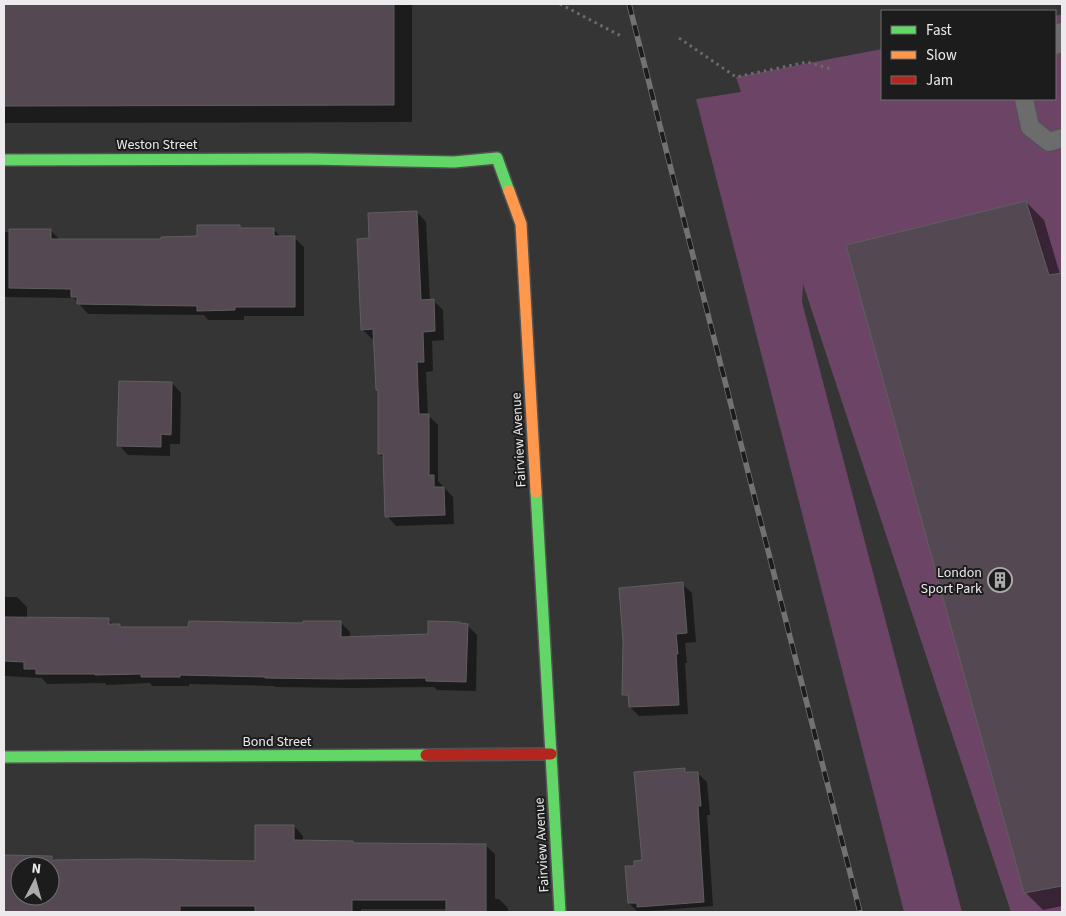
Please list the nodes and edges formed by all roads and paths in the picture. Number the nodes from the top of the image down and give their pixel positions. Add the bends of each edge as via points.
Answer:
1 (560, 4) edge
2 (620, 36) dead end
3 (680, 38) dead end
4 (831, 69) dead end
5 (1024, 100) edge
6 (1062, 138) edge
7 (310, 159) joint
8 (4, 160) edge
9 (550, 754) junction
10 (4, 757) edge
11 (560, 912) edge

1 - 2 path
3 - 4 path via 736,77 807,62
5 - 6 lane via 1030,127 1049,142
7 - 8 street, Weston Street
7 - 9 street, Fairview Avenue via 454,162 497,158 520,224
9 - 10 street, Bond Street
9 - 11 street, Fairview Avenue

